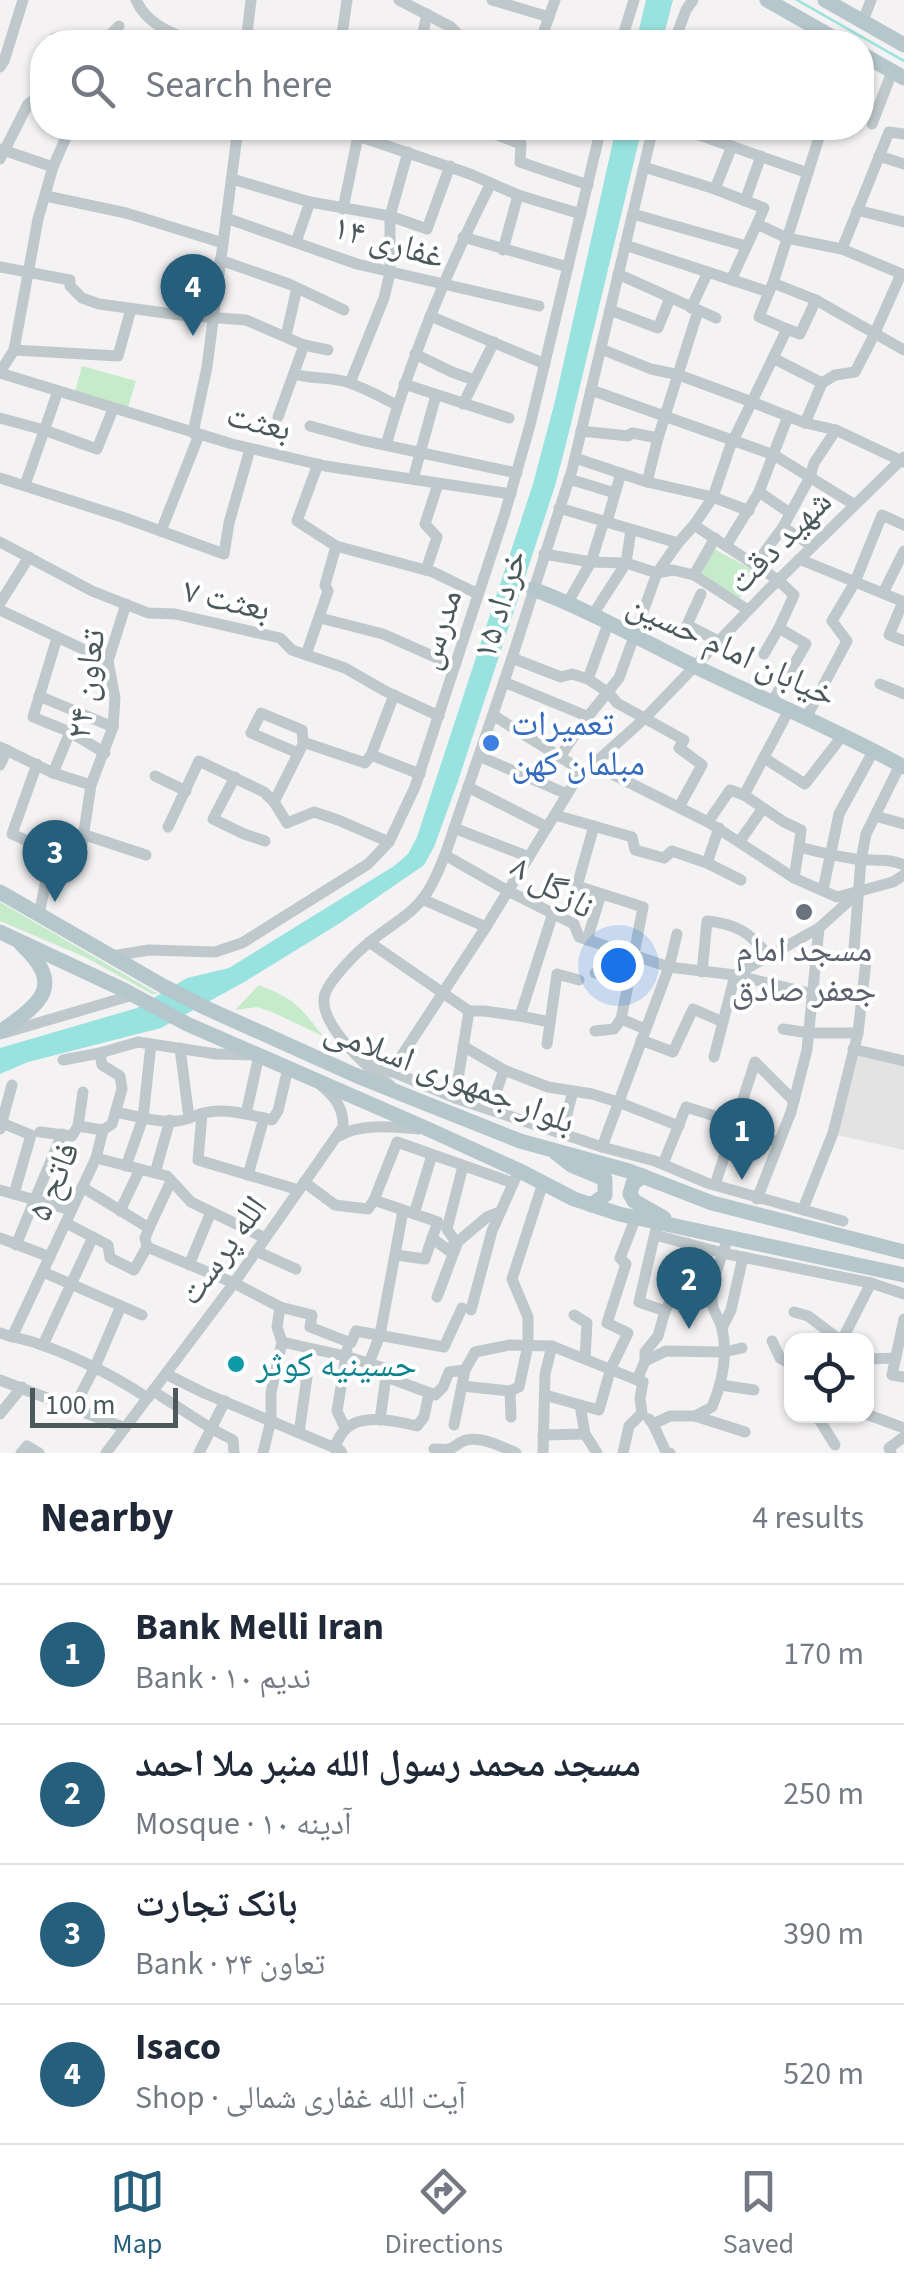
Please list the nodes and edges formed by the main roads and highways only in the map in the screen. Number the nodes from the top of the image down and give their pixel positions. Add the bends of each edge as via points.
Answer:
1 (767, 0) edge
2 (825, 0) edge
3 (846, 5) edge
4 (806, 30) edge
5 (903, 40) edge
6 (874, 62) edge
7 (898, 75) edge
8 (534, 589) road end
9 (902, 766) edge
10 (0, 892) edge
11 (5, 934) edge
12 (0, 1033) edge
13 (550, 1148) junction
14 (643, 1176) junction
15 (590, 1205) junction
16 (686, 1236) junction
17 (904, 1252) edge
18 (904, 1275) edge

1 - 4 main road
2 - 3 main road
3 - 5 main road via 863,22
6 - 7 main road
8 - 9 main road, خیابان امام حسین
10 - 13 main road, بلوار جمهوری اسلامی via 206,1008 407,1096
11 - 12 main road via 41,964 46,982 31,1008
11 - 15 main road, بلوار جمهوری اسلامی via 187,1024 430,1130 516,1177
13 - 14 main road, بلوار جمهوری اسلامی
13 - 15 main road via 605,1179 605,1195
14 - 16 main road via 633,1183 634,1201
14 - 17 main road, بلوار جمهوری اسلامی
15 - 16 main road, بلوار جمهوری اسلامی
16 - 18 main road, بلوار جمهوری اسلامی

